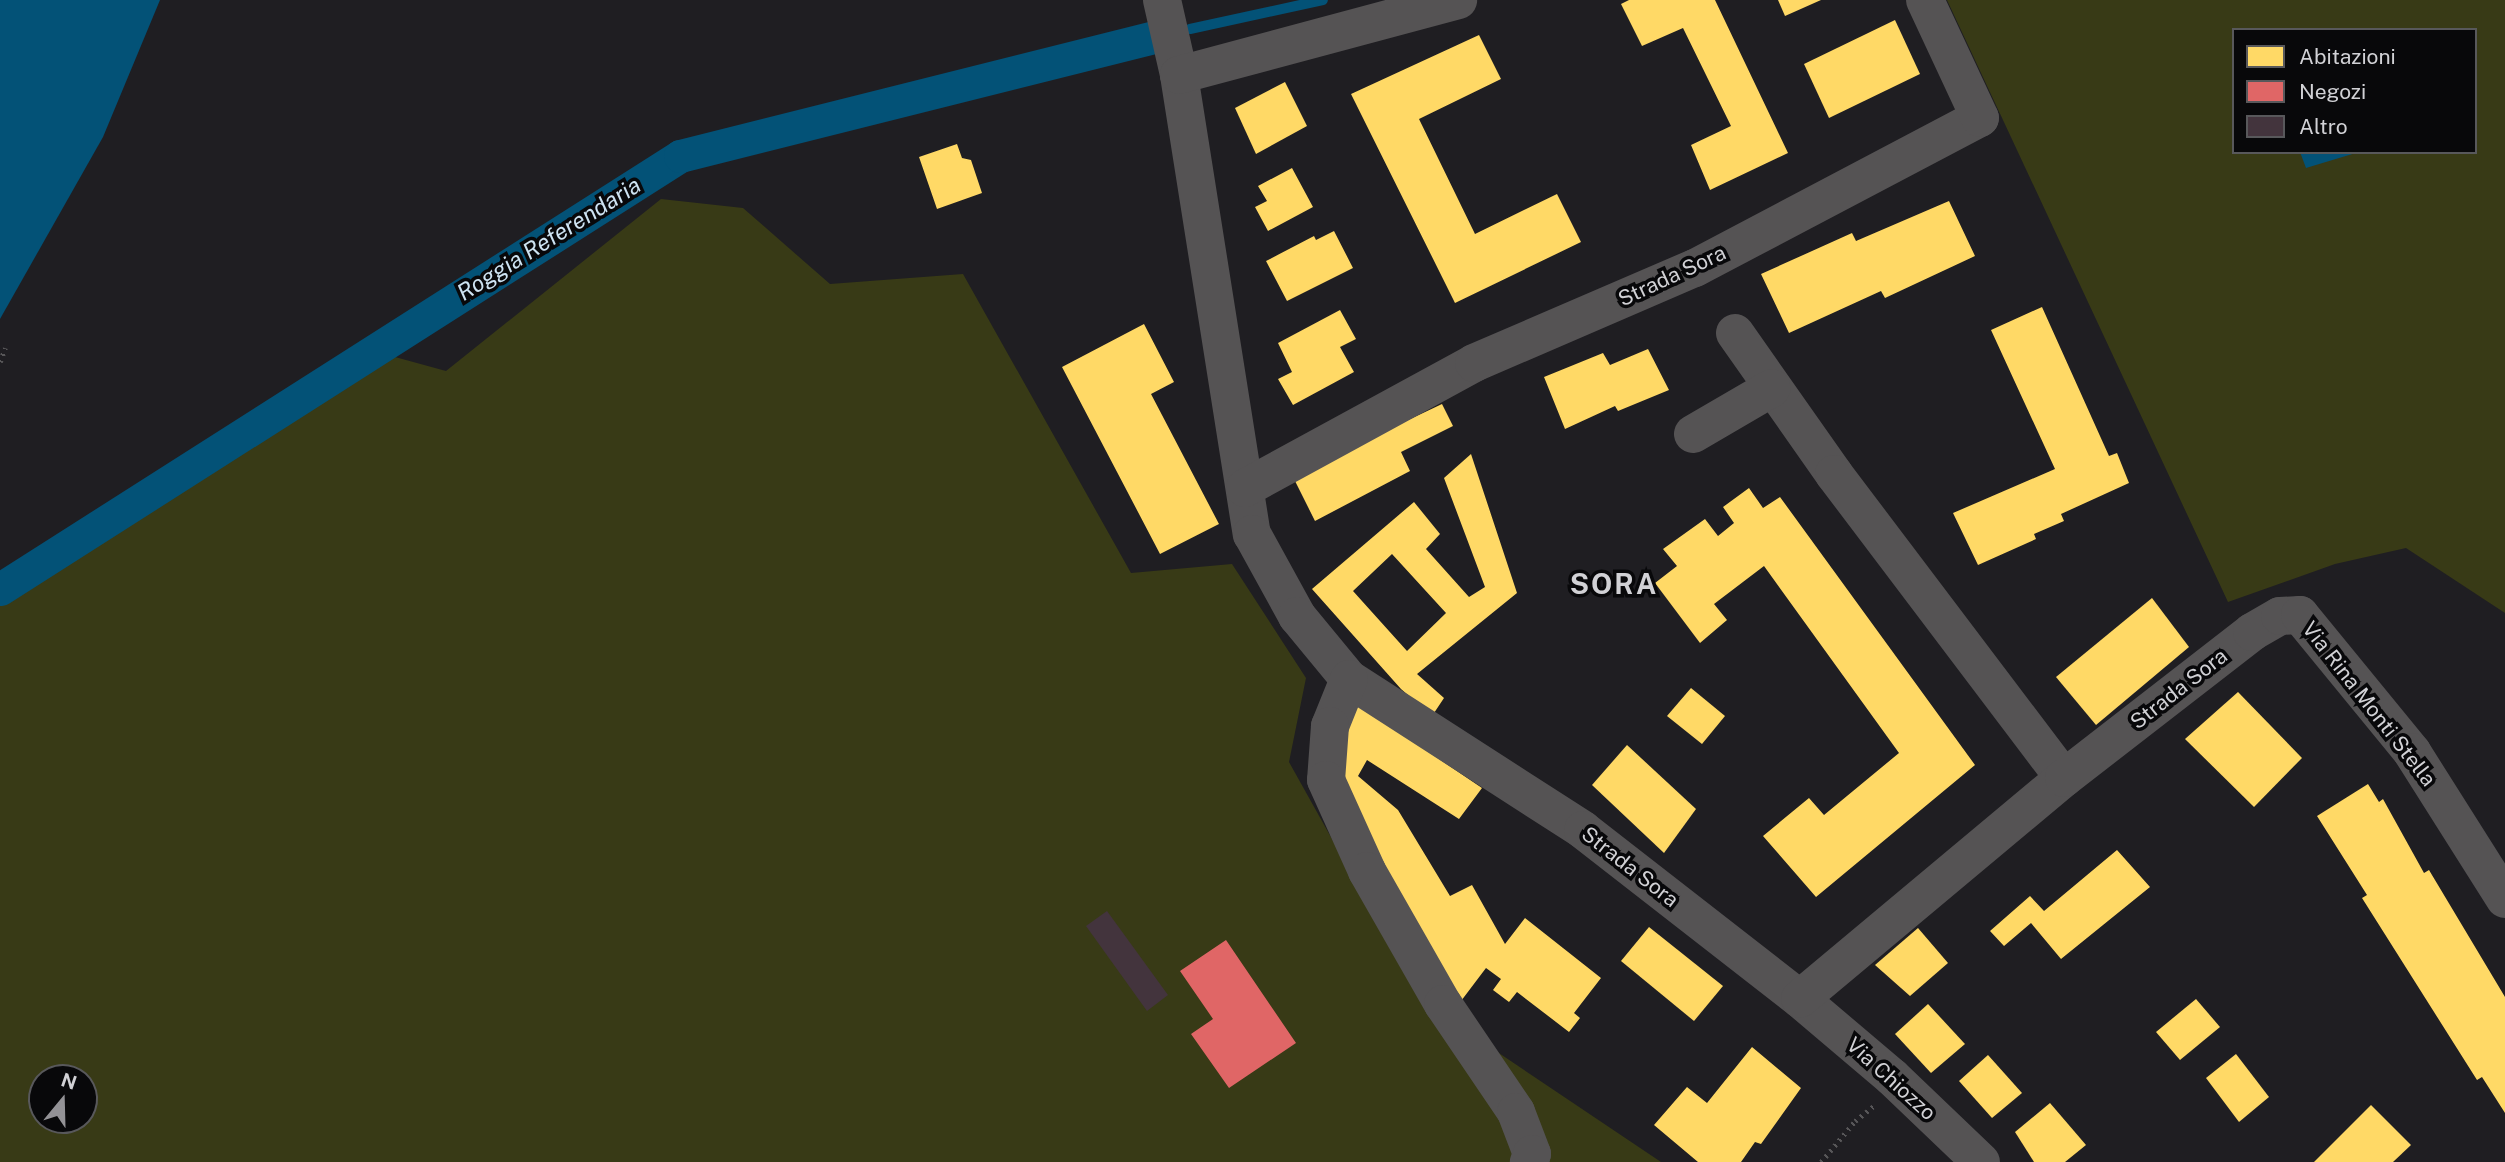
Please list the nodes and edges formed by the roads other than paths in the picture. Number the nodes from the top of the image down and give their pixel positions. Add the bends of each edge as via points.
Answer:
1 (1161, 0) edge
2 (1458, 0) edge
3 (1925, 0) edge
4 (1179, 75) junction
5 (1735, 333) dead end
6 (1772, 388) junction
7 (1693, 434) dead end
8 (1245, 488) junction
9 (2300, 615) joint
10 (1349, 679) junction
11 (2064, 778) junction
12 (2505, 899) edge
13 (1800, 999) junction
14 (1529, 1162) edge
15 (1981, 1162) edge

1 - 4 street, Strada Sora
2 - 4 street
3 - 8 street, Strada Sora via 1980,118 1695,268 1474,363
4 - 8 street, Strada Sora
5 - 6 street
6 - 7 street
6 - 11 street
8 - 10 street, Strada Sora via 1258,546 1297,616
9 - 11 street, Strada Sora via 2280,615 2252,632
9 - 12 street, Via Rina Monti Stella via 2412,752
10 - 13 street, Strada Sora via 1583,830
10 - 14 street via 1330,726 1326,780 1367,871 1443,1004 1516,1112 1532,1154
11 - 13 street, Strada Sora
13 - 15 street, Via Chiozzo via 1901,1085

